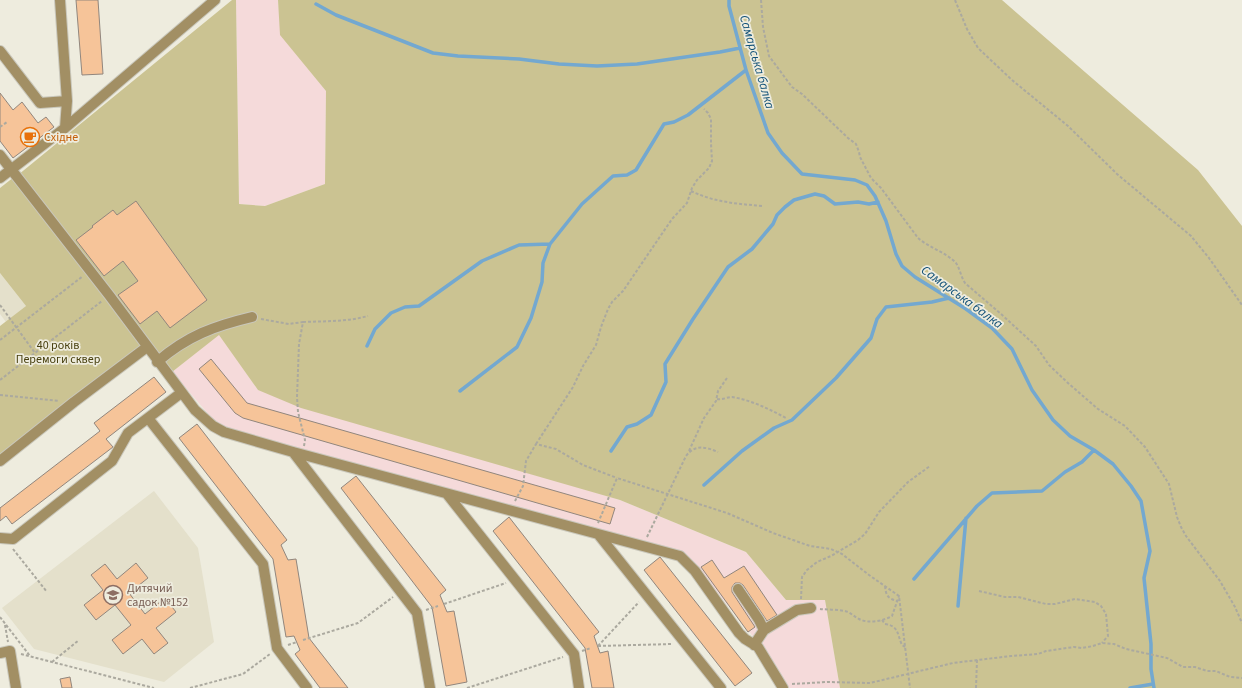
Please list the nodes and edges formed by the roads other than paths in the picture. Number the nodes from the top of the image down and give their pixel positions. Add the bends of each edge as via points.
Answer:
1 (60, 0) edge
2 (215, 0) edge
3 (2, 56) edge
4 (67, 101) junction
5 (65, 128) junction
6 (0, 155) edge
7 (11, 169) junction
8 (0, 178) edge
9 (252, 317) road end
10 (147, 347) junction
11 (158, 362) junction
12 (181, 393) junction
13 (148, 418) junction
14 (297, 453) junction
15 (0, 461) edge
16 (447, 494) junction
17 (596, 533) junction
18 (2, 538) edge
19 (738, 589) dead end
20 (811, 608) road end
21 (764, 630) junction
22 (754, 645) junction
23 (5, 652) edge
24 (782, 686) edge
25 (16, 688) edge
26 (307, 688) edge
27 (430, 688) edge
28 (579, 688) edge
29 (721, 688) edge

1 - 4 lane
2 - 5 lane
3 - 4 lane via 40,103
4 - 5 lane
5 - 7 lane
6 - 7 lane
7 - 8 lane
7 - 10 lane via 110,295
9 - 11 lane via 201,332 172,349
10 - 11 lane
10 - 15 lane
11 - 12 lane
12 - 13 lane
12 - 14 lane via 194,410 224,432
13 - 18 lane via 128,433 112,461 13,539
13 - 26 lane via 263,564 277,648
14 - 16 lane
14 - 27 lane via 417,613
16 - 17 lane
16 - 28 lane via 574,654
17 - 22 lane via 675,554 685,560 739,633
17 - 29 lane
19 - 21 lane
20 - 21 lane via 797,610
21 - 22 lane
22 - 24 lane via 758,647
23 - 25 lane

